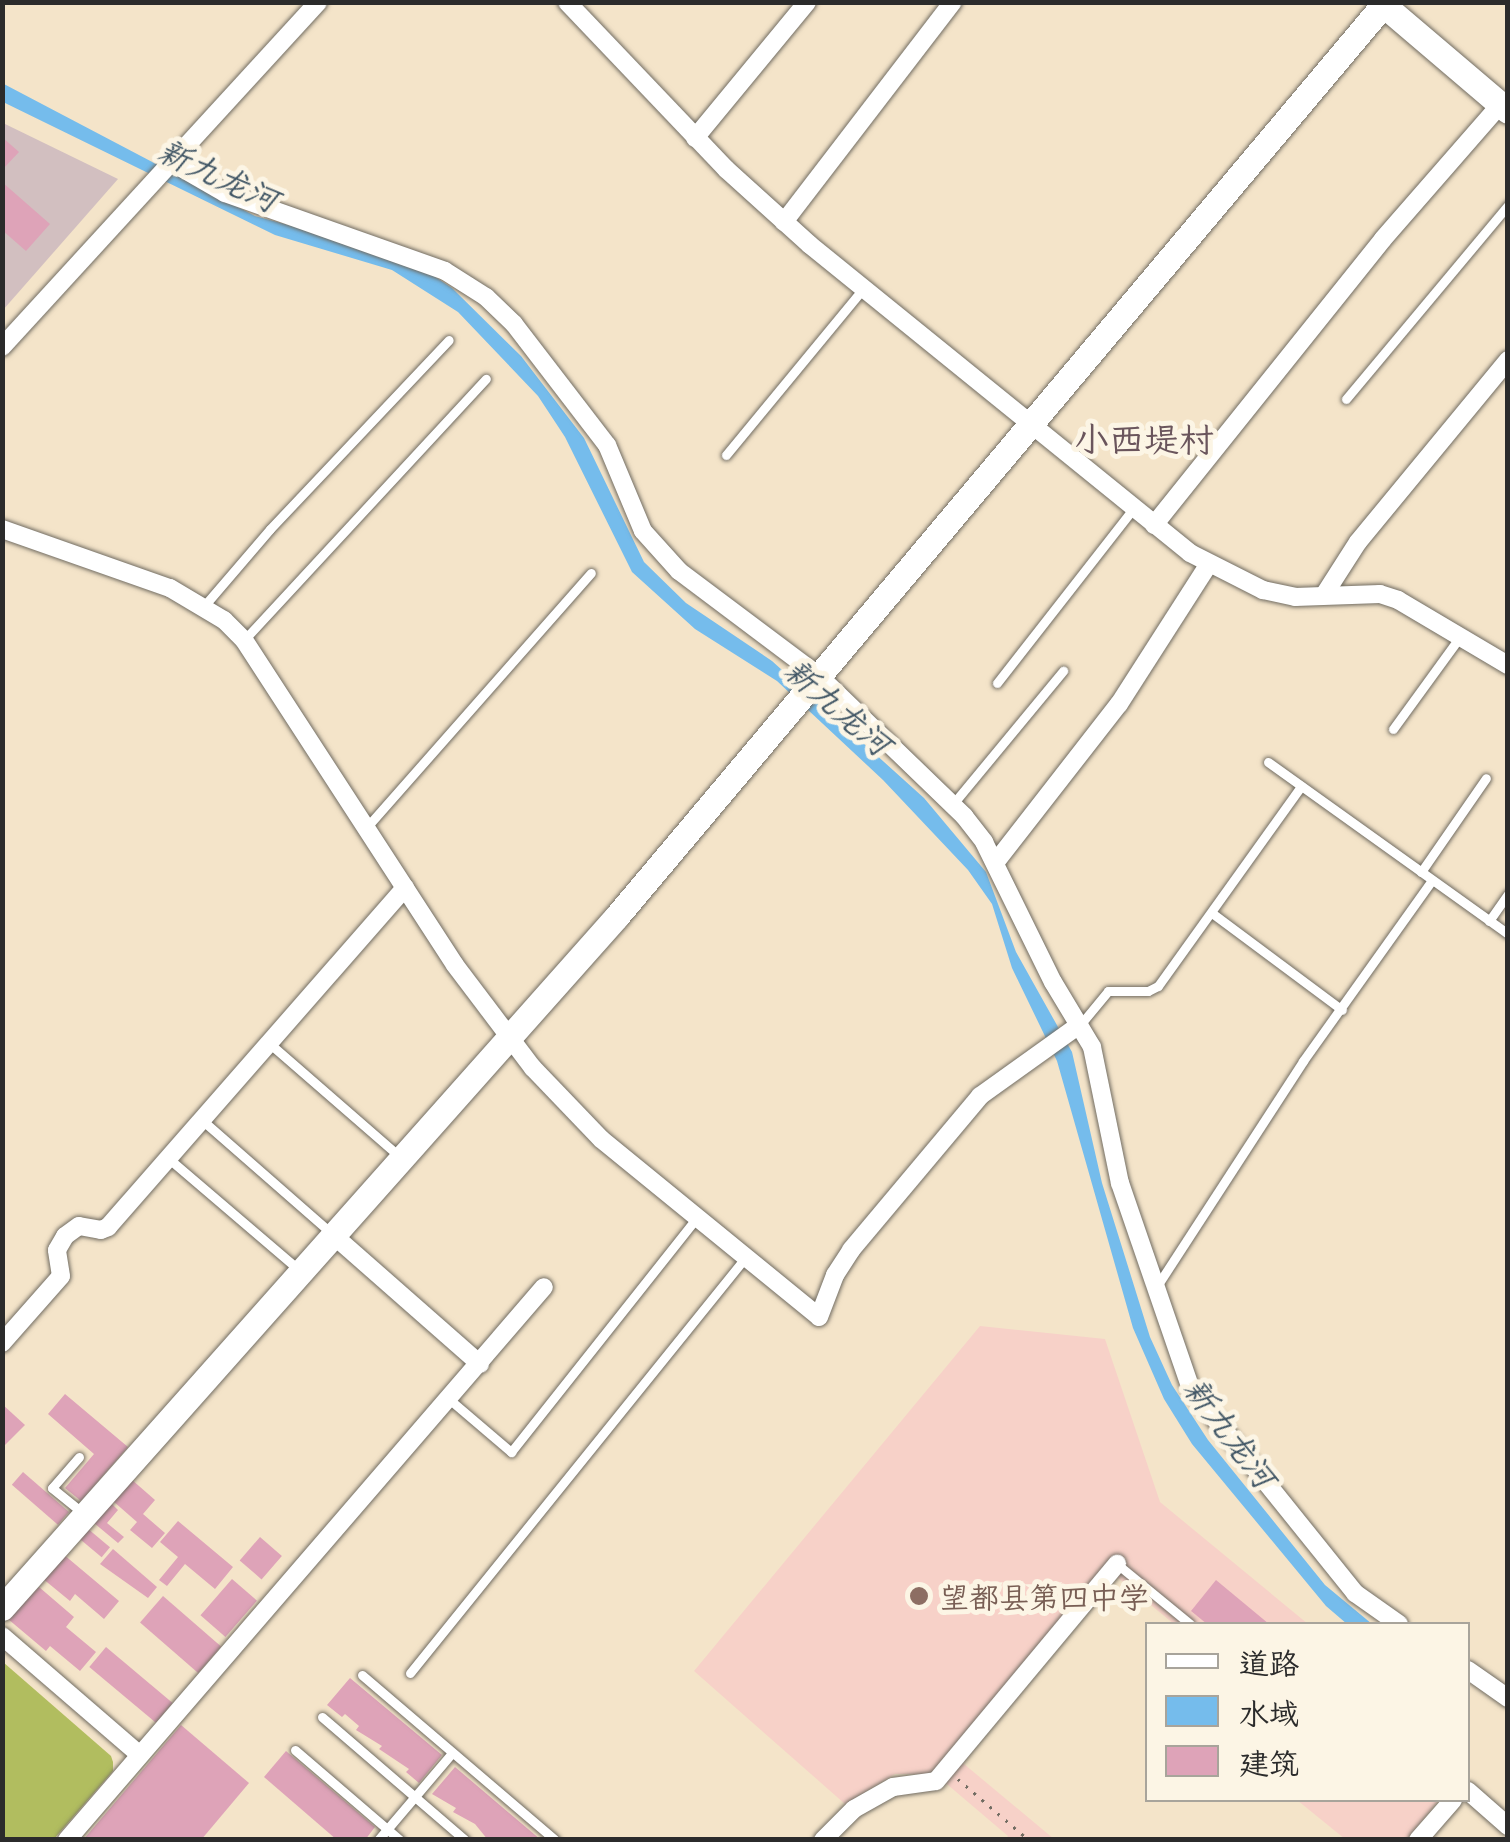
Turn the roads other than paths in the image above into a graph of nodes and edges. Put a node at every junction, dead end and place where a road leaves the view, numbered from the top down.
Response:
1 (318, 2) edge
2 (567, 2) edge
3 (807, 2) edge
4 (952, 2) edge
5 (1382, 4) edge
6 (1504, 108) edge
7 (696, 138) junction
8 (171, 162) junction
9 (1508, 205) edge
10 (784, 222) junction
11 (862, 289) junction
12 (449, 340) dead end
13 (2, 347) edge
14 (1508, 360) edge
15 (486, 379) dead end
16 (1346, 399) dead end
17 (1029, 426) junction
18 (726, 455) dead end
19 (1133, 508) junction
20 (1154, 525) junction
21 (2, 530) edge
22 (1210, 564) junction
23 (590, 573) dead end
24 (1324, 595) junction
25 (204, 606) junction
26 (1461, 636) junction
27 (244, 640) junction
28 (1508, 665) edge
29 (1063, 671) dead end
30 (819, 676) junction
31 (997, 683) dead end
32 (1393, 729) dead end
33 (1268, 762) dead end
34 (1486, 778) dead end
35 (1301, 786) junction
36 (952, 804) junction
37 (366, 828) junction
38 (994, 863) junction
39 (1421, 872) junction
40 (1432, 880) junction
41 (405, 888) junction
42 (1508, 894) edge
43 (1212, 913) junction
44 (1489, 921) junction
45 (1508, 934) edge
46 (1342, 1010) junction
47 (1079, 1026) junction
48 (509, 1036) junction
49 (269, 1043) junction
50 (202, 1120) junction
51 (168, 1158) junction
52 (401, 1158) junction
53 (696, 1219) junction
54 (332, 1234) junction
55 (744, 1258) junction
56 (300, 1271) junction
57 (1156, 1286) junction
58 (544, 1288) dead end
59 (2, 1343) edge
60 (480, 1364) junction
61 (449, 1400) junction
62 (79, 1456) dead end
63 (84, 1515) junction
64 (1117, 1564) joint
65 (2, 1608) edge
66 (1188, 1622) edge
67 (1396, 1622) edge
68 (2, 1636) edge
69 (1470, 1671) edge
70 (410, 1673) dead end
71 (362, 1676) dead end
72 (1508, 1698) edge
73 (322, 1717) dead end
74 (295, 1750) dead end
75 (452, 1753) junction
76 (140, 1754) junction
77 (1470, 1793) edge
78 (415, 1796) junction
79 (1451, 1802) edge
80 (1508, 1826) edge
81 (387, 1829) junction
82 (67, 1840) edge
83 (378, 1840) edge
84 (400, 1840) edge
85 (465, 1840) edge
86 (554, 1840) edge
87 (823, 1840) edge
88 (1418, 1840) edge

1 - 8 street
2 - 7 street
3 - 7 street
4 - 10 street
5 - 6 street
5 - 17 street
6 - 20 street
7 - 10 street
8 - 13 street
8 - 30 street
9 - 16 lane
10 - 11 street
11 - 17 street
11 - 18 lane
12 - 25 lane
14 - 24 street
15 - 27 lane
17 - 19 street
17 - 30 street
19 - 20 street
19 - 31 lane
20 - 22 street
21 - 25 street
22 - 24 street
22 - 38 street
23 - 37 lane
24 - 26 street
25 - 27 street
26 - 28 street
26 - 32 lane
27 - 37 street
29 - 36 lane
30 - 36 street
30 - 48 street
33 - 35 lane
34 - 39 lane
35 - 39 lane
35 - 43 lane
36 - 38 street
37 - 41 street
38 - 47 street
39 - 40 lane
40 - 44 lane
40 - 46 lane
41 - 48 street
41 - 49 street
42 - 44 lane
43 - 46 lane
43 - 47 lane
44 - 45 lane
46 - 57 lane
47 - 55 street
47 - 57 street
48 - 52 street
48 - 53 street
49 - 50 street
49 - 52 lane
50 - 51 street
50 - 54 lane
51 - 56 lane
51 - 59 street
52 - 54 street
53 - 55 street
53 - 61 lane
54 - 56 street
54 - 60 street
55 - 70 lane
56 - 63 street
57 - 67 street
58 - 60 street
60 - 61 street
61 - 76 street
62 - 63 lane
63 - 65 street
64 - 66 lane
64 - 87 street
68 - 76 street
69 - 72 street
71 - 75 lane
73 - 78 lane
74 - 81 lane
75 - 78 lane
75 - 86 lane
76 - 82 street
77 - 80 street
78 - 81 lane
78 - 85 lane
79 - 88 street
81 - 83 lane
81 - 84 lane

